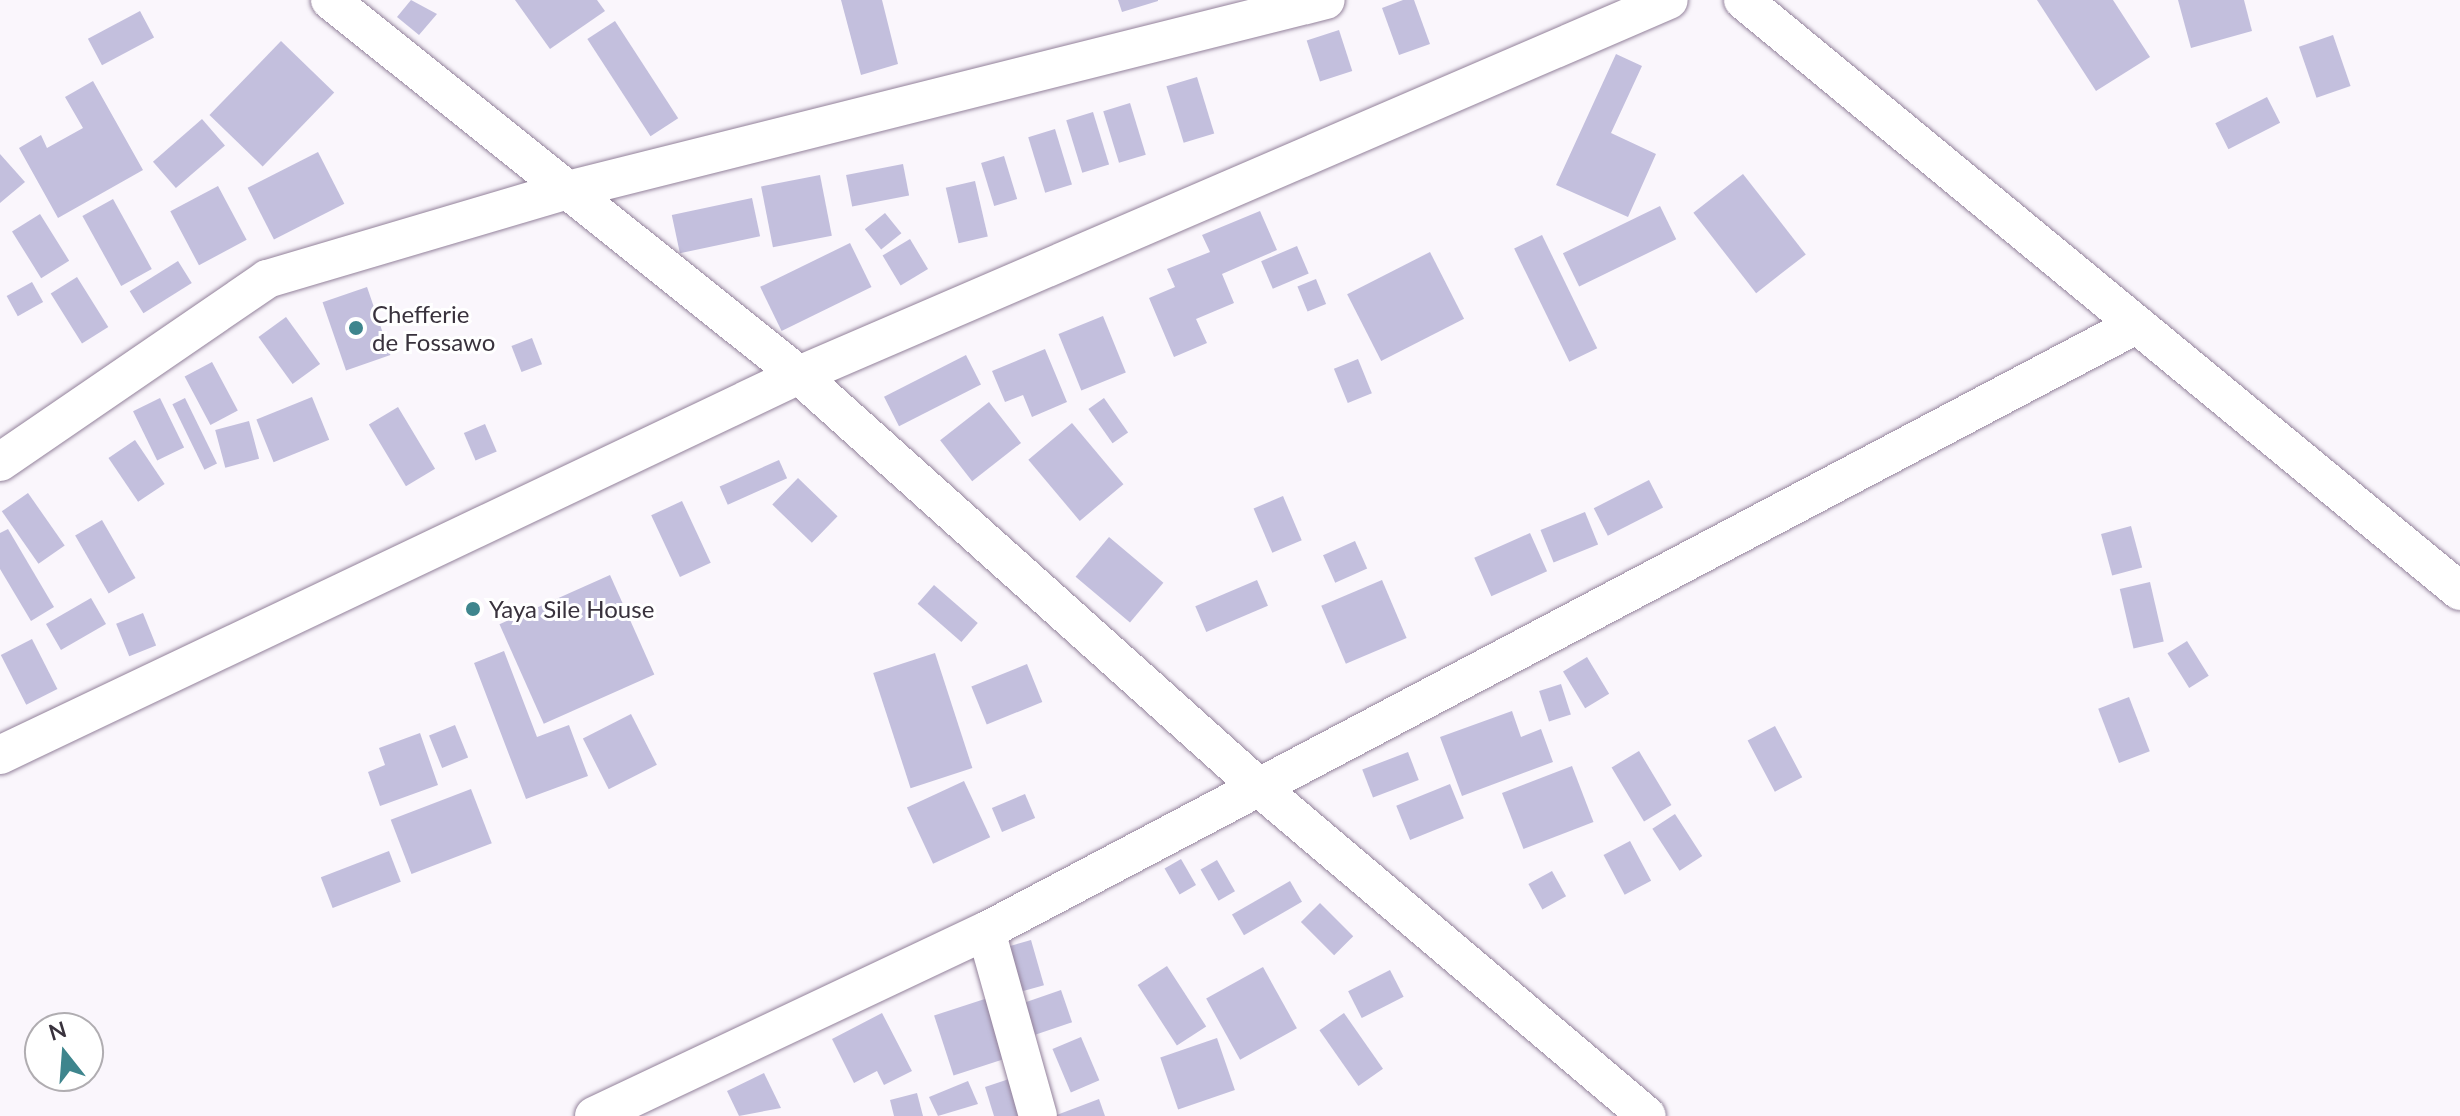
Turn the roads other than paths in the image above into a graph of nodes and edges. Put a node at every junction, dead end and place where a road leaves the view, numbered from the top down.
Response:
1 (330, 0) edge
2 (1326, 0) edge
3 (1669, 0) edge
4 (1743, 0) edge
5 (568, 190) junction
6 (2136, 325) junction
7 (799, 375) junction
8 (0, 462) edge
9 (2460, 591) edge
10 (0, 755) edge
11 (1262, 790) junction
12 (986, 931) junction
13 (594, 1116) edge
14 (1038, 1116) edge
15 (1647, 1116) edge

1 - 5 street
2 - 5 street
3 - 7 street
4 - 6 street
5 - 7 street
5 - 8 street
6 - 9 street
6 - 11 street
7 - 10 street
7 - 11 street
11 - 12 street
11 - 15 street
12 - 13 street
12 - 14 street

